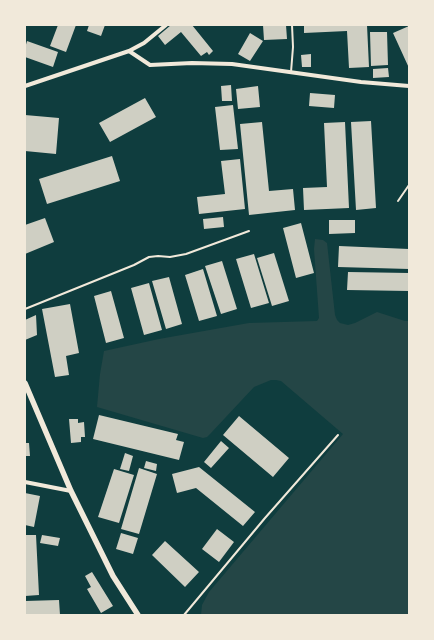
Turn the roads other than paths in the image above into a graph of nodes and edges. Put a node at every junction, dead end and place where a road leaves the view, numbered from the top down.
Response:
1 (166, 25) edge
2 (292, 25) edge
3 (128, 51) junction
4 (291, 73) junction
5 (25, 86) edge
6 (409, 86) edge
7 (409, 185) edge
8 (398, 201) dead end
9 (249, 232) dead end
10 (25, 309) edge
11 (25, 383) edge
12 (338, 435) dead end
13 (25, 482) edge
14 (71, 491) junction
15 (138, 615) edge
16 (184, 615) edge

1 - 3 street
2 - 4 lane
3 - 4 street
3 - 5 street
4 - 6 street
7 - 8 lane
9 - 10 lane
11 - 14 street
12 - 16 lane
13 - 14 street
14 - 15 street

